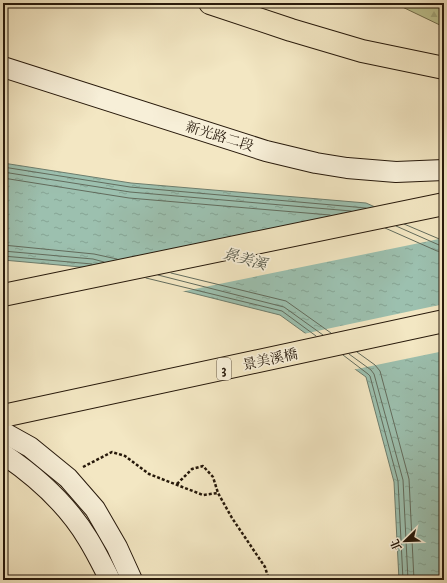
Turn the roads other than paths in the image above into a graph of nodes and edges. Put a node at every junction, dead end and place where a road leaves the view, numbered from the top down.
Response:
1 (210, 3) edge
2 (3, 67) edge
3 (438, 67) edge
4 (444, 170) edge
5 (444, 204) edge
6 (3, 295) edge
7 (444, 321) edge
8 (3, 416) edge
9 (3, 432) edge
10 (3, 454) edge
11 (110, 580) edge
12 (132, 580) edge

1 - 3 highway
2 - 4 street, 新光路二段
5 - 6 highway
7 - 8 highway, 景美溪橋 / 3
9 - 12 street
10 - 11 street

